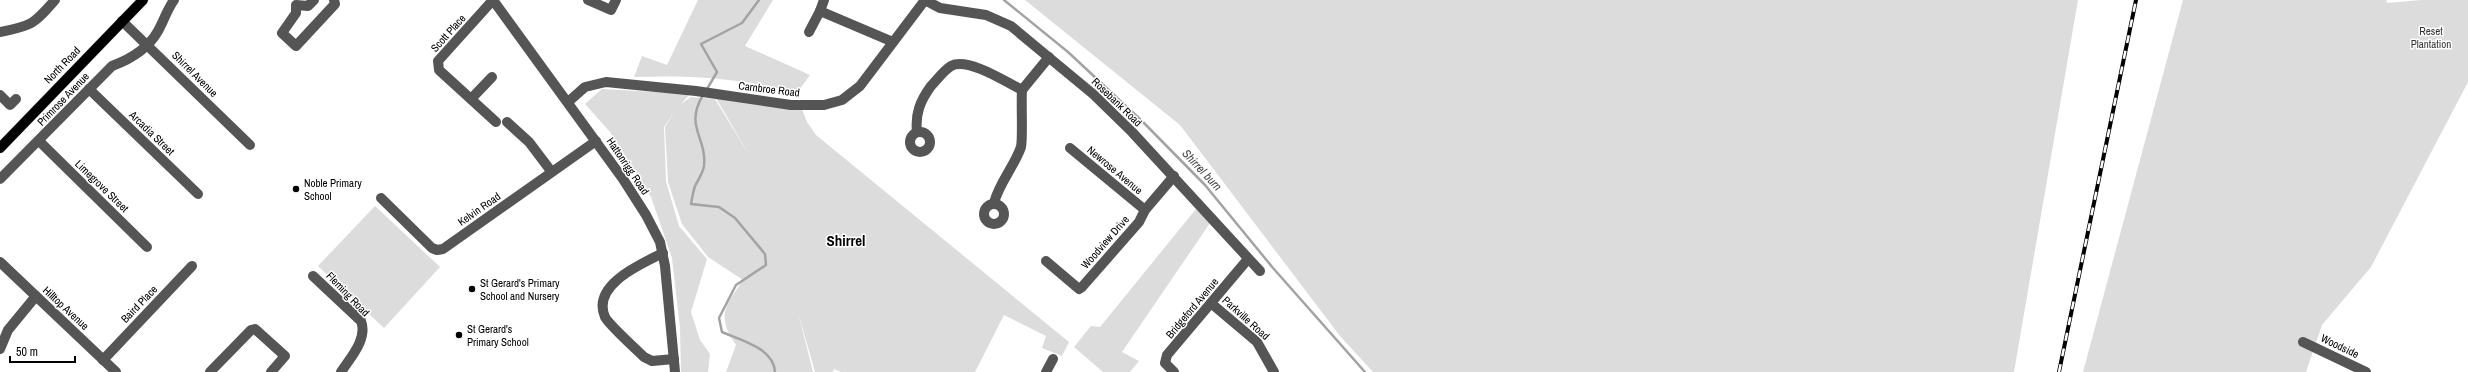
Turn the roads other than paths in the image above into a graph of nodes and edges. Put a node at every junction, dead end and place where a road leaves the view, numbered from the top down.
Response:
1 (55, 0) edge
2 (143, 0) edge
3 (174, 0) edge
4 (314, 0) edge
5 (334, 0) edge
6 (493, 0) edge
7 (588, 0) edge
8 (616, 0) edge
9 (824, 0) edge
10 (925, 0) edge
11 (293, 2) edge
12 (820, 11) junction
13 (122, 21) junction
14 (0, 25) edge
15 (0, 32) edge
16 (809, 32) dead end
17 (893, 42) junction
18 (147, 44) junction
19 (1049, 57) junction
20 (492, 77) dead end
21 (89, 89) junction
22 (1022, 90) junction
23 (0, 95) edge
24 (16, 100) dead end
25 (471, 100) junction
26 (568, 102) junction
27 (496, 122) dead end
28 (507, 122) dead end
29 (918, 132) dead end
30 (39, 141) junction
31 (596, 141) junction
32 (250, 145) dead end
33 (0, 148) edge
34 (1070, 148) dead end
35 (551, 171) junction
36 (1174, 176) junction
37 (0, 179) edge
38 (198, 194) dead end
39 (381, 198) dead end
40 (994, 203) dead end
41 (1145, 210) junction
42 (148, 247) dead end
43 (663, 253) junction
44 (1248, 259) junction
45 (1046, 261) dead end
46 (0, 262) edge
47 (192, 266) dead end
48 (1260, 271) dead end
49 (313, 276) dead end
50 (36, 296) junction
51 (1212, 304) junction
52 (2303, 342) dead end
53 (0, 349) edge
54 (674, 359) junction
55 (1053, 359) dead end
56 (103, 360) junction
57 (116, 372) edge
58 (210, 372) edge
59 (271, 372) edge
60 (341, 372) edge
61 (675, 372) edge
62 (1046, 372) edge
63 (1174, 372) edge
64 (1274, 372) edge
65 (2366, 372) edge

1 - 15 street
2 - 13 main road, North Road
3 - 18 street, Primrose Avenue
4 - 11 street
5 - 11 street
6 - 25 street, Scott Place
6 - 26 street, Hattonrigg Road
7 - 8 street
9 - 12 street
10 - 17 street, Carnbroe Road
10 - 19 street, Rosebank Road
12 - 16 street
12 - 17 street
13 - 18 street, Shirrel Avenue
13 - 33 main road, North Road
14 - 15 street
17 - 26 street, Carnbroe Road
18 - 21 street, Primrose Avenue
18 - 32 street, Shirrel Avenue
19 - 22 street
19 - 36 street, Rosebank Road
20 - 25 street
21 - 30 street, Primrose Avenue
21 - 38 street, Arcadia Street
22 - 29 street
22 - 40 street
23 - 24 street
25 - 27 street, Scott Place
26 - 31 street, Hattonrigg Road
28 - 35 street
30 - 37 street, Primrose Avenue
30 - 42 street, Limegrove Street
31 - 35 street, Kelvin Road
31 - 43 street, Hattonrigg Road
34 - 41 street, Newrose Avenue
35 - 39 street, Kelvin Road
36 - 41 street, Woodview Drive
36 - 44 street, Rosebank Road
41 - 45 street, Woodview Drive
43 - 54 street, Hattonrigg Road
43 - 54 street
44 - 48 street, Rosebank Road
44 - 51 street, Bridgeford Avenue
46 - 50 street, Hilltop Avenue
47 - 56 street, Baird Place
49 - 60 street, Fleming Road
50 - 53 street
50 - 56 street, Hilltop Avenue
51 - 63 street, Bridgeford Avenue
51 - 64 street, Parkville Road
52 - 65 street, Woodside
54 - 61 street, Hattonrigg Road
55 - 62 street
56 - 57 street, Hilltop Avenue
58 - 59 street

